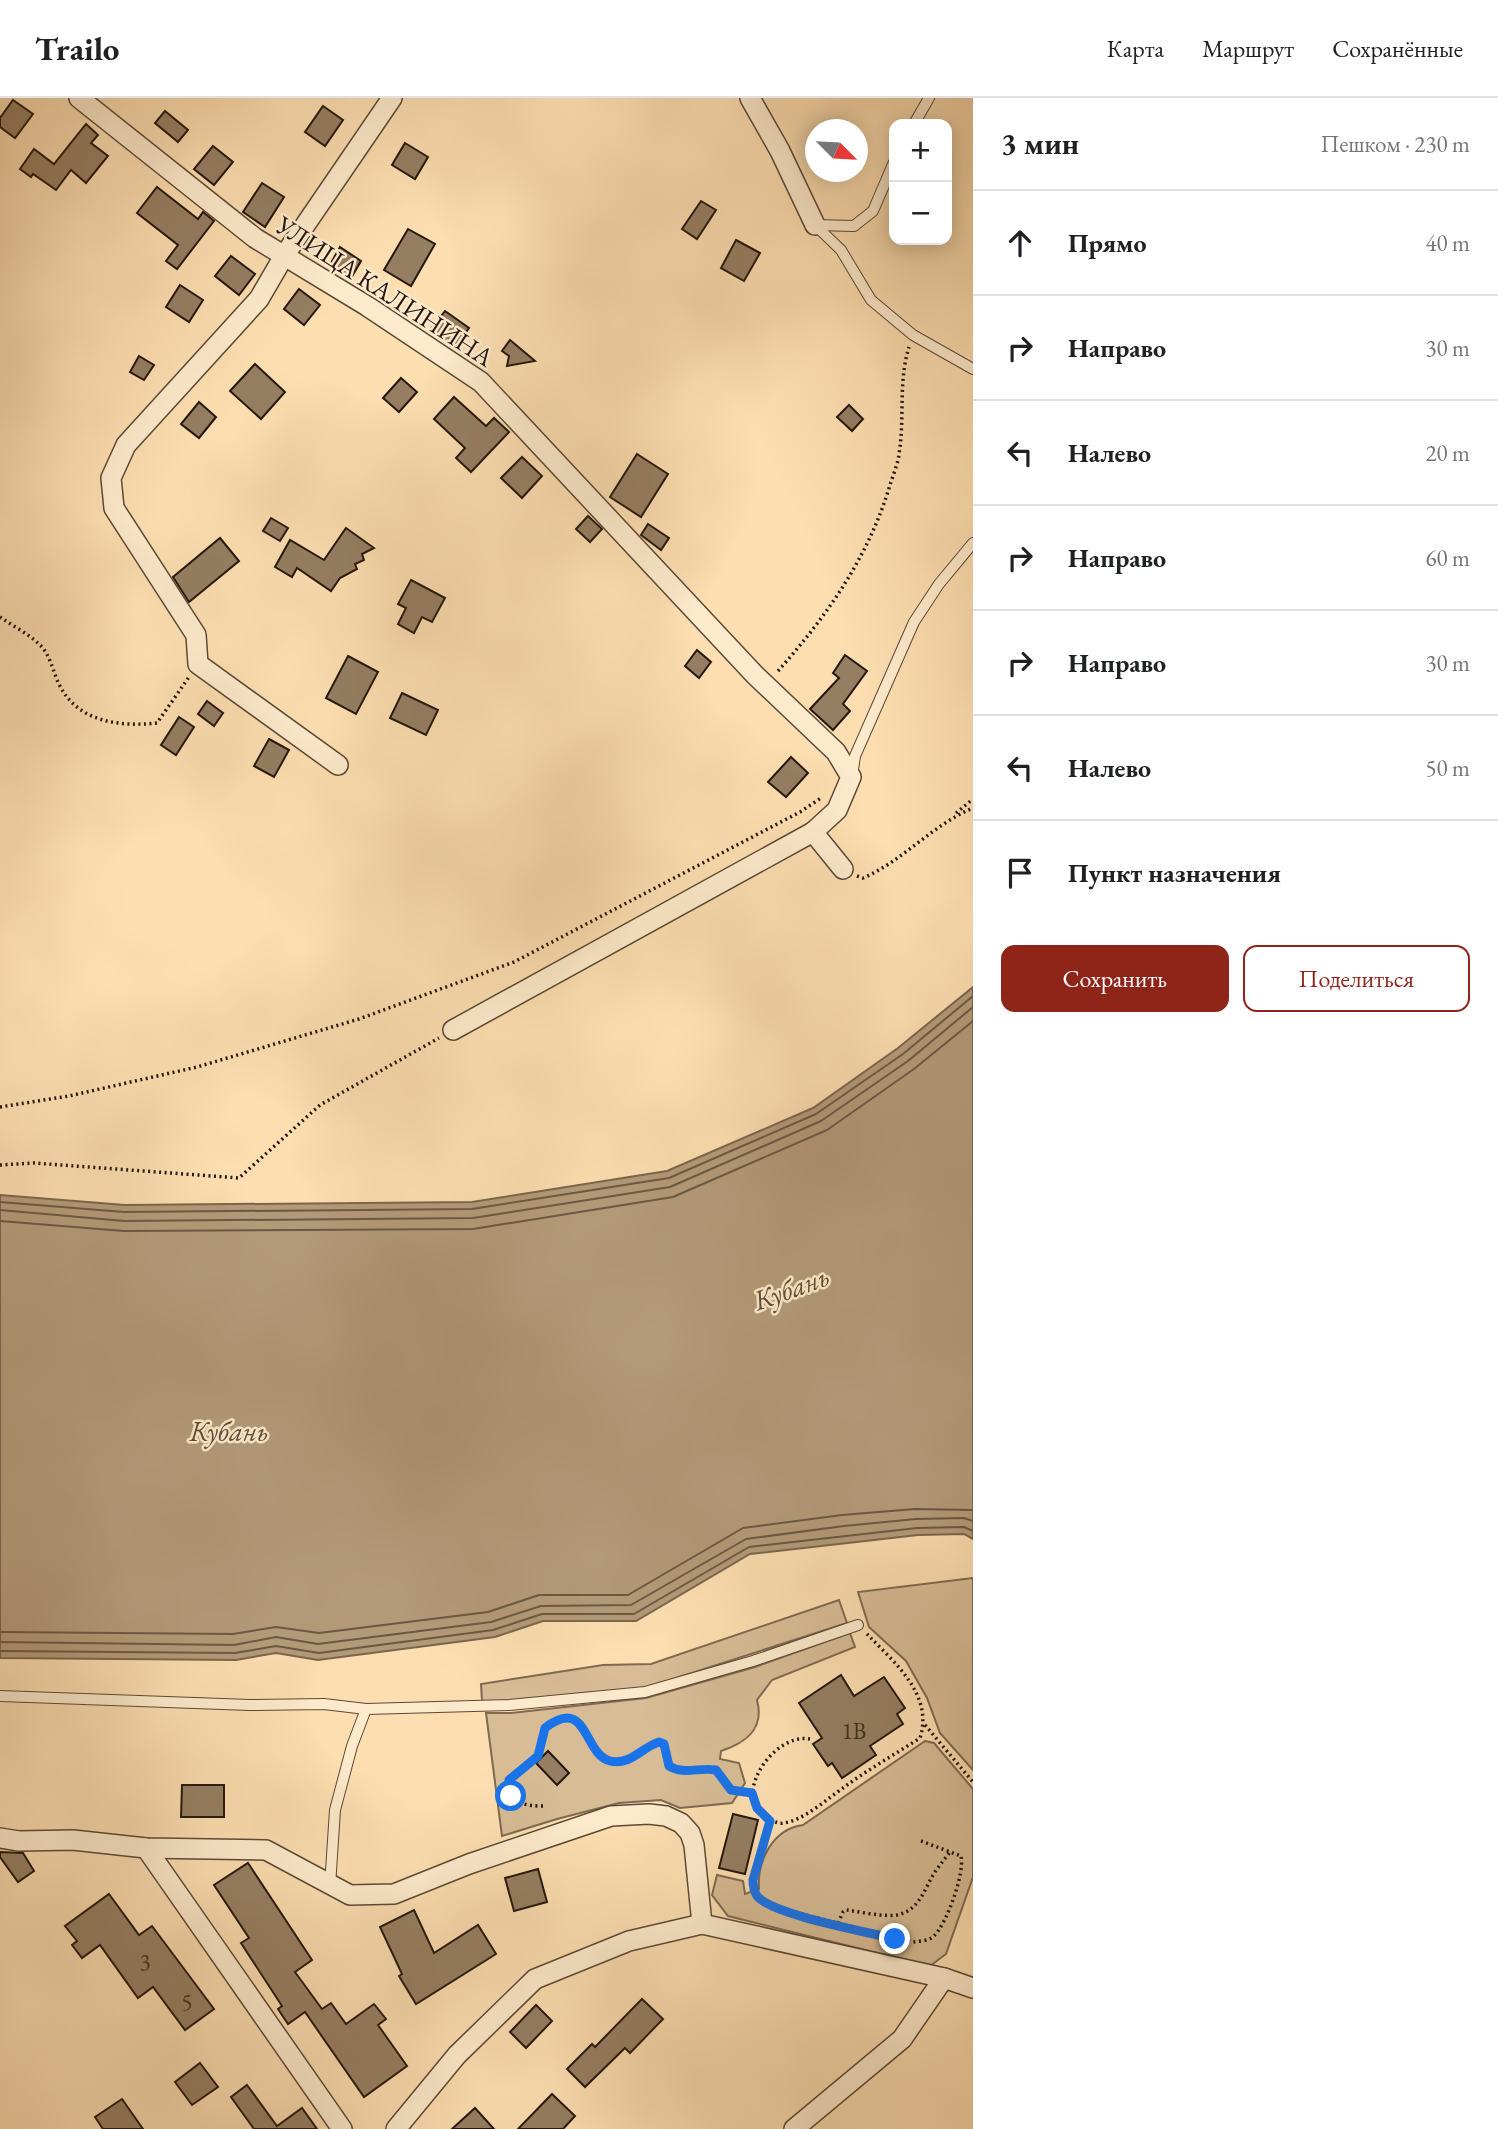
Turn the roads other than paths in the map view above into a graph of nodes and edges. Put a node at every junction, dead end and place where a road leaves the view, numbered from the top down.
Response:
1 (79, 98) edge
2 (392, 98) edge
3 (750, 98) edge
4 (929, 98) edge
5 (917, 119) edge
6 (889, 174) edge
7 (816, 225) junction
8 (284, 256) junction
9 (973, 369) edge
10 (973, 542) edge
11 (338, 765) dead end
12 (851, 777) junction
13 (813, 832) junction
14 (843, 869) road end
15 (453, 1030) road end
16 (858, 1625) road end
17 (0, 1696) edge
18 (366, 1709) junction
19 (0, 1838) edge
20 (146, 1848) junction
21 (330, 1886) junction
22 (702, 1924) junction
23 (944, 1978) junction
24 (973, 1988) edge
25 (342, 2129) edge
26 (396, 2129) edge
27 (794, 2129) edge

1 - 8 street, УЛИЦА КАЛИНИНА
2 - 8 street
3 - 7 street
4 - 5 lane
6 - 7 lane
7 - 9 lane
8 - 11 street
8 - 12 street, УЛИЦА КАЛИНИНА
10 - 12 lane
12 - 13 street
13 - 14 street
13 - 15 street
16 - 18 lane
17 - 18 lane
18 - 21 lane
19 - 20 street
20 - 21 street
20 - 25 street
21 - 22 street
22 - 23 street
22 - 26 street
23 - 24 street
23 - 27 street

